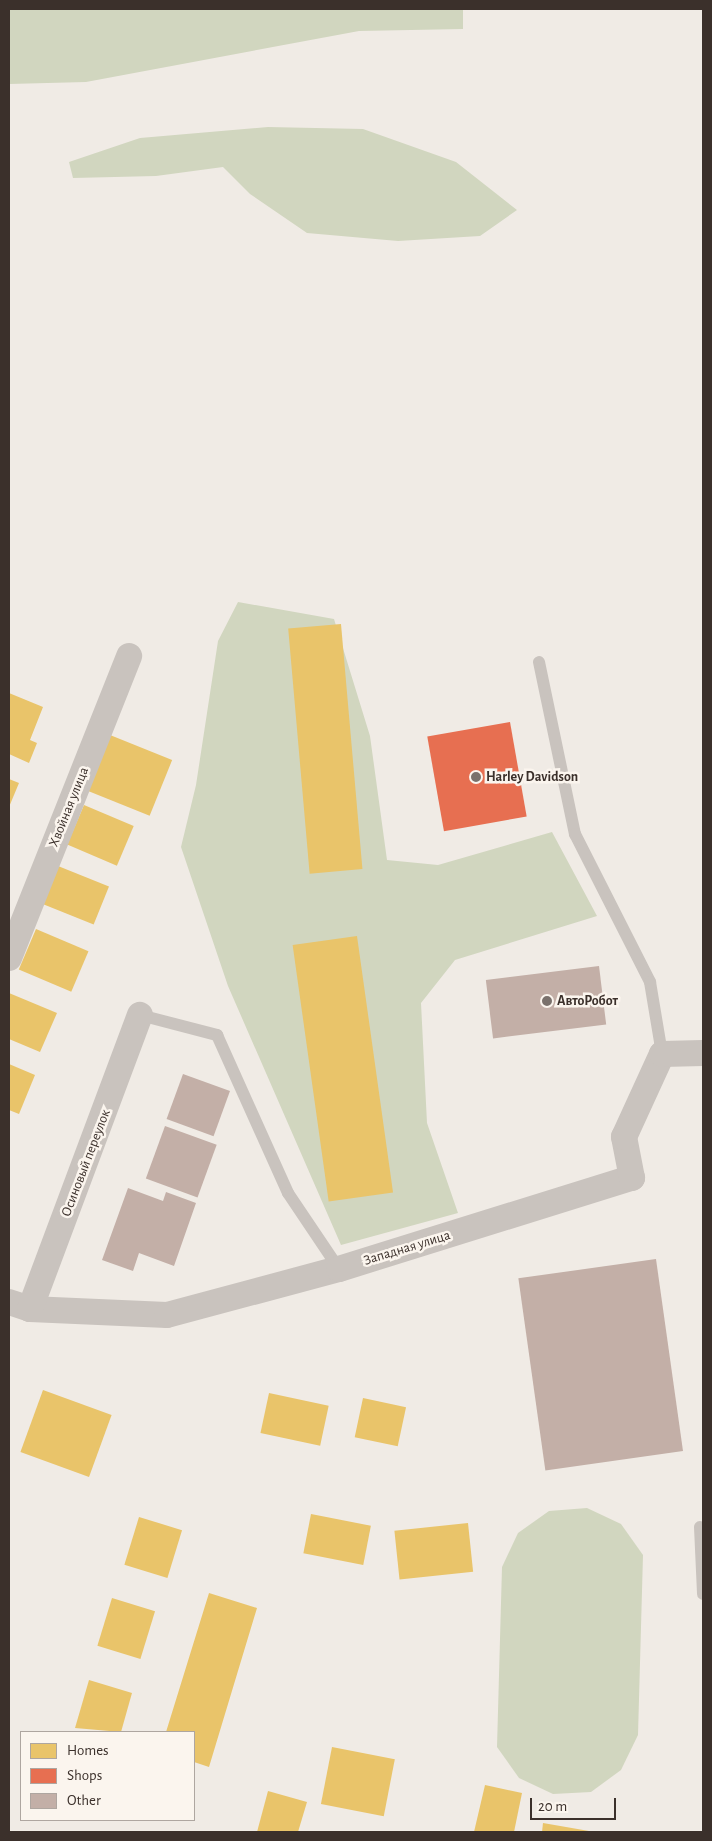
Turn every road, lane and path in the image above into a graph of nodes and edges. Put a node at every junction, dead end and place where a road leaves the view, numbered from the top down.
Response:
1 (129, 656) dead end
2 (539, 662) dead end
3 (9, 958) edge
4 (140, 1015) joint
5 (703, 1053) edge
6 (662, 1054) junction
7 (339, 1269) junction
8 (19, 1306) edge
9 (700, 1527) dead end
10 (703, 1594) edge

1 - 3 street, Хвойная улица
2 - 6 lane
4 - 7 lane
4 - 8 street, Осиновый переулок
5 - 6 street
6 - 7 street, Западная улица
7 - 8 street, Западная улица
9 - 10 lane

